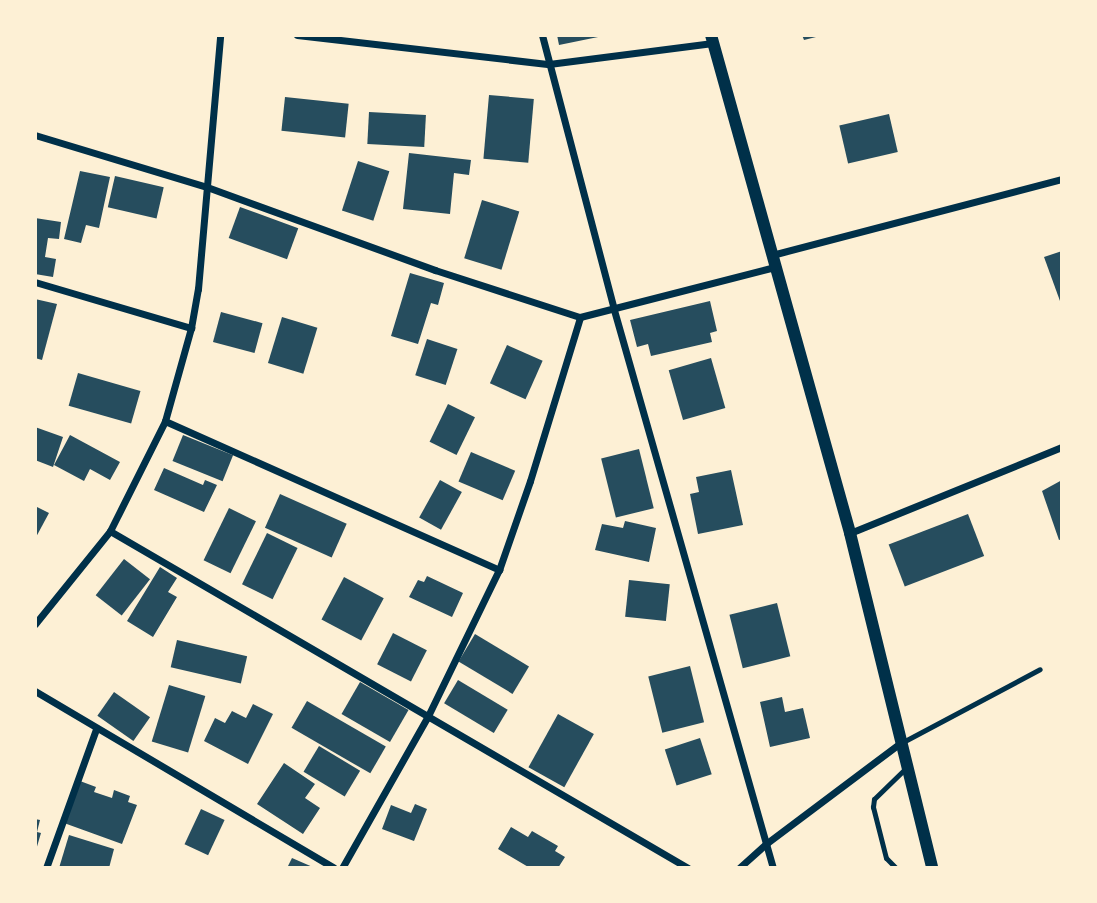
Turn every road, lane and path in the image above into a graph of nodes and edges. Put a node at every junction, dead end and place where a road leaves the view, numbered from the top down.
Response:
1 (210, 35) edge
2 (297, 35) edge
3 (542, 35) edge
4 (220, 36) edge
5 (712, 39) edge
6 (549, 64) junction
7 (35, 135) edge
8 (1062, 179) edge
9 (207, 187) junction
10 (774, 261) junction
11 (35, 282) edge
12 (614, 310) junction
13 (580, 317) junction
14 (191, 328) junction
15 (165, 421) junction
16 (1062, 447) edge
17 (110, 531) junction
18 (850, 533) junction
19 (499, 570) junction
20 (35, 624) edge
21 (1040, 669) dead end
22 (35, 691) edge
23 (427, 718) junction
24 (96, 729) junction
25 (899, 744) junction
26 (905, 769) junction
27 (767, 843) junction
28 (46, 868) edge
29 (334, 868) edge
30 (342, 868) edge
31 (688, 868) edge
32 (739, 868) edge
33 (773, 868) edge
34 (897, 868) edge
35 (932, 868) edge

1 - 4 street
2 - 6 street
3 - 6 street
4 - 9 street
5 - 6 street
5 - 10 street
6 - 12 street
7 - 9 street
8 - 10 street
9 - 13 street
9 - 14 street
10 - 12 street
10 - 18 street
11 - 14 street
12 - 13 street
12 - 27 street
13 - 19 street
14 - 15 street
15 - 17 street
15 - 19 street
16 - 18 street
17 - 20 street
17 - 23 street
18 - 25 street
19 - 23 street
21 - 25 lane
22 - 24 street
23 - 30 street
23 - 31 street
24 - 28 street
24 - 29 street
25 - 26 street
25 - 27 street
26 - 34 lane
26 - 35 street
27 - 32 street
27 - 33 street

